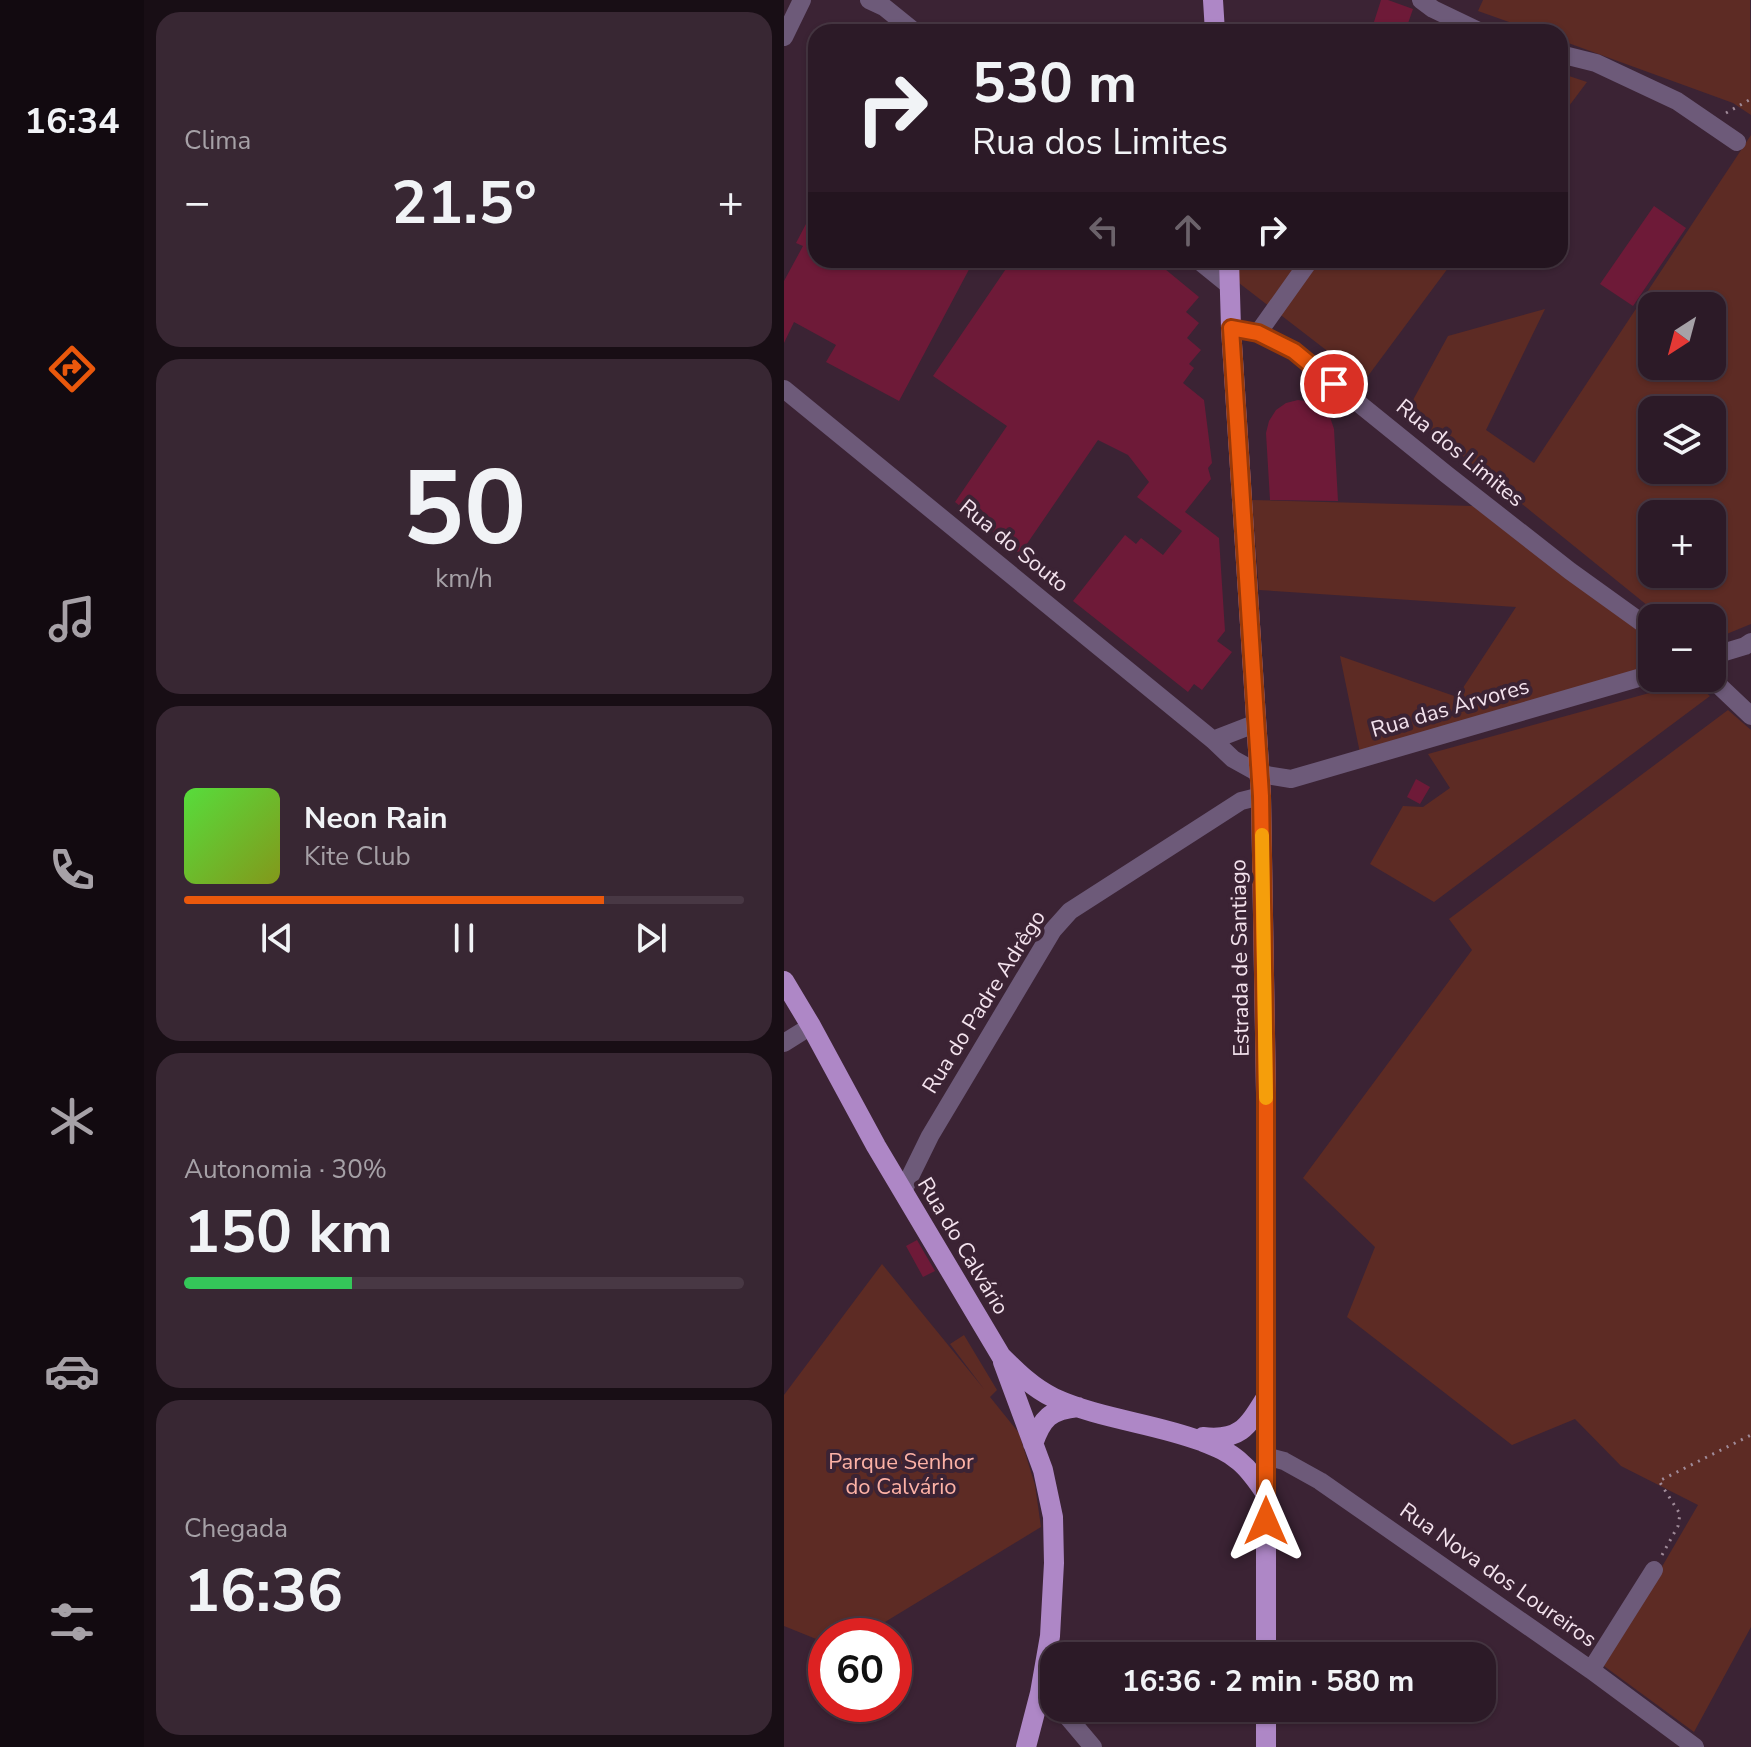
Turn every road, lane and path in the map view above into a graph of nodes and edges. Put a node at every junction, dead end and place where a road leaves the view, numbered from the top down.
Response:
1 (802, 0) edge
2 (869, 0) edge
3 (1213, 0) edge
4 (1421, 0) edge
5 (905, 24) edge
6 (1214, 24) edge
7 (1464, 24) edge
8 (784, 37) edge
9 (1568, 56) edge
10 (1751, 99) edge
11 (1709, 123) junction
12 (1737, 142) dead end
13 (1208, 268) edge
14 (1229, 268) edge
15 (1304, 268) edge
16 (1230, 286) junction
17 (1231, 328) junction
18 (1258, 333) junction
19 (784, 389) edge
20 (1638, 620) edge
21 (1751, 642) edge
22 (1726, 652) edge
23 (1638, 678) edge
24 (1726, 692) edge
25 (1751, 716) edge
26 (1257, 723) junction
27 (1213, 740) junction
28 (1260, 774) junction
29 (1261, 796) junction
30 (784, 981) edge
31 (811, 1026) junction
32 (784, 1043) edge
33 (903, 1191) junction
34 (1001, 1356) junction
35 (1265, 1399) junction
36 (1078, 1407) junction
37 (1751, 1435) edge
38 (1229, 1442) junction
39 (1033, 1444) junction
40 (1265, 1456) junction
41 (1266, 1494) junction
42 (1654, 1570) joint
43 (1050, 1642) edge
44 (1266, 1642) edge
45 (1591, 1670) junction
46 (1040, 1714) edge
47 (1072, 1722) edge
48 (1266, 1722) edge
49 (1026, 1747) edge
50 (1093, 1747) edge
51 (1266, 1747) edge
52 (1695, 1747) edge

1 - 8 street
2 - 5 street
3 - 6 main road
4 - 7 street
9 - 11 street
10 - 11 path
11 - 12 street
13 - 16 street
14 - 16 main road, Estrada de Santiago
15 - 18 street
16 - 17 main road, Estrada de Santiago
17 - 18 street, Rua dos Limites
17 - 26 main road, Estrada de Santiago
18 - 20 street, Rua dos Limites
19 - 27 street, Rua do Souto
21 - 22 street
23 - 28 street, Rua das Árvores
24 - 25 street
26 - 27 street
26 - 28 main road, Estrada de Santiago
27 - 28 street, Rua do Souto
28 - 29 main road, Estrada de Santiago
29 - 33 street, Rua do Padre Adrêgo
29 - 35 main road, Estrada de Santiago
30 - 31 main road, Rua do Calvário
31 - 32 street
31 - 33 main road, Rua do Calvário
33 - 34 main road, Rua do Calvário
34 - 36 main road, Rua do Calvário
34 - 39 main road
35 - 38 main road
35 - 40 main road, Estrada de Santiago
36 - 38 main road, Rua do Calvário
36 - 39 main road
37 - 42 path
38 - 40 main road
38 - 41 main road
39 - 43 main road
40 - 41 main road, Estrada de Santiago
40 - 45 street, Rua Nova dos Loureiros
41 - 44 main road, Estrada de Santiago
42 - 45 street
45 - 52 street, Rua Nova dos Loureiros
46 - 49 main road
47 - 50 street
48 - 51 main road

